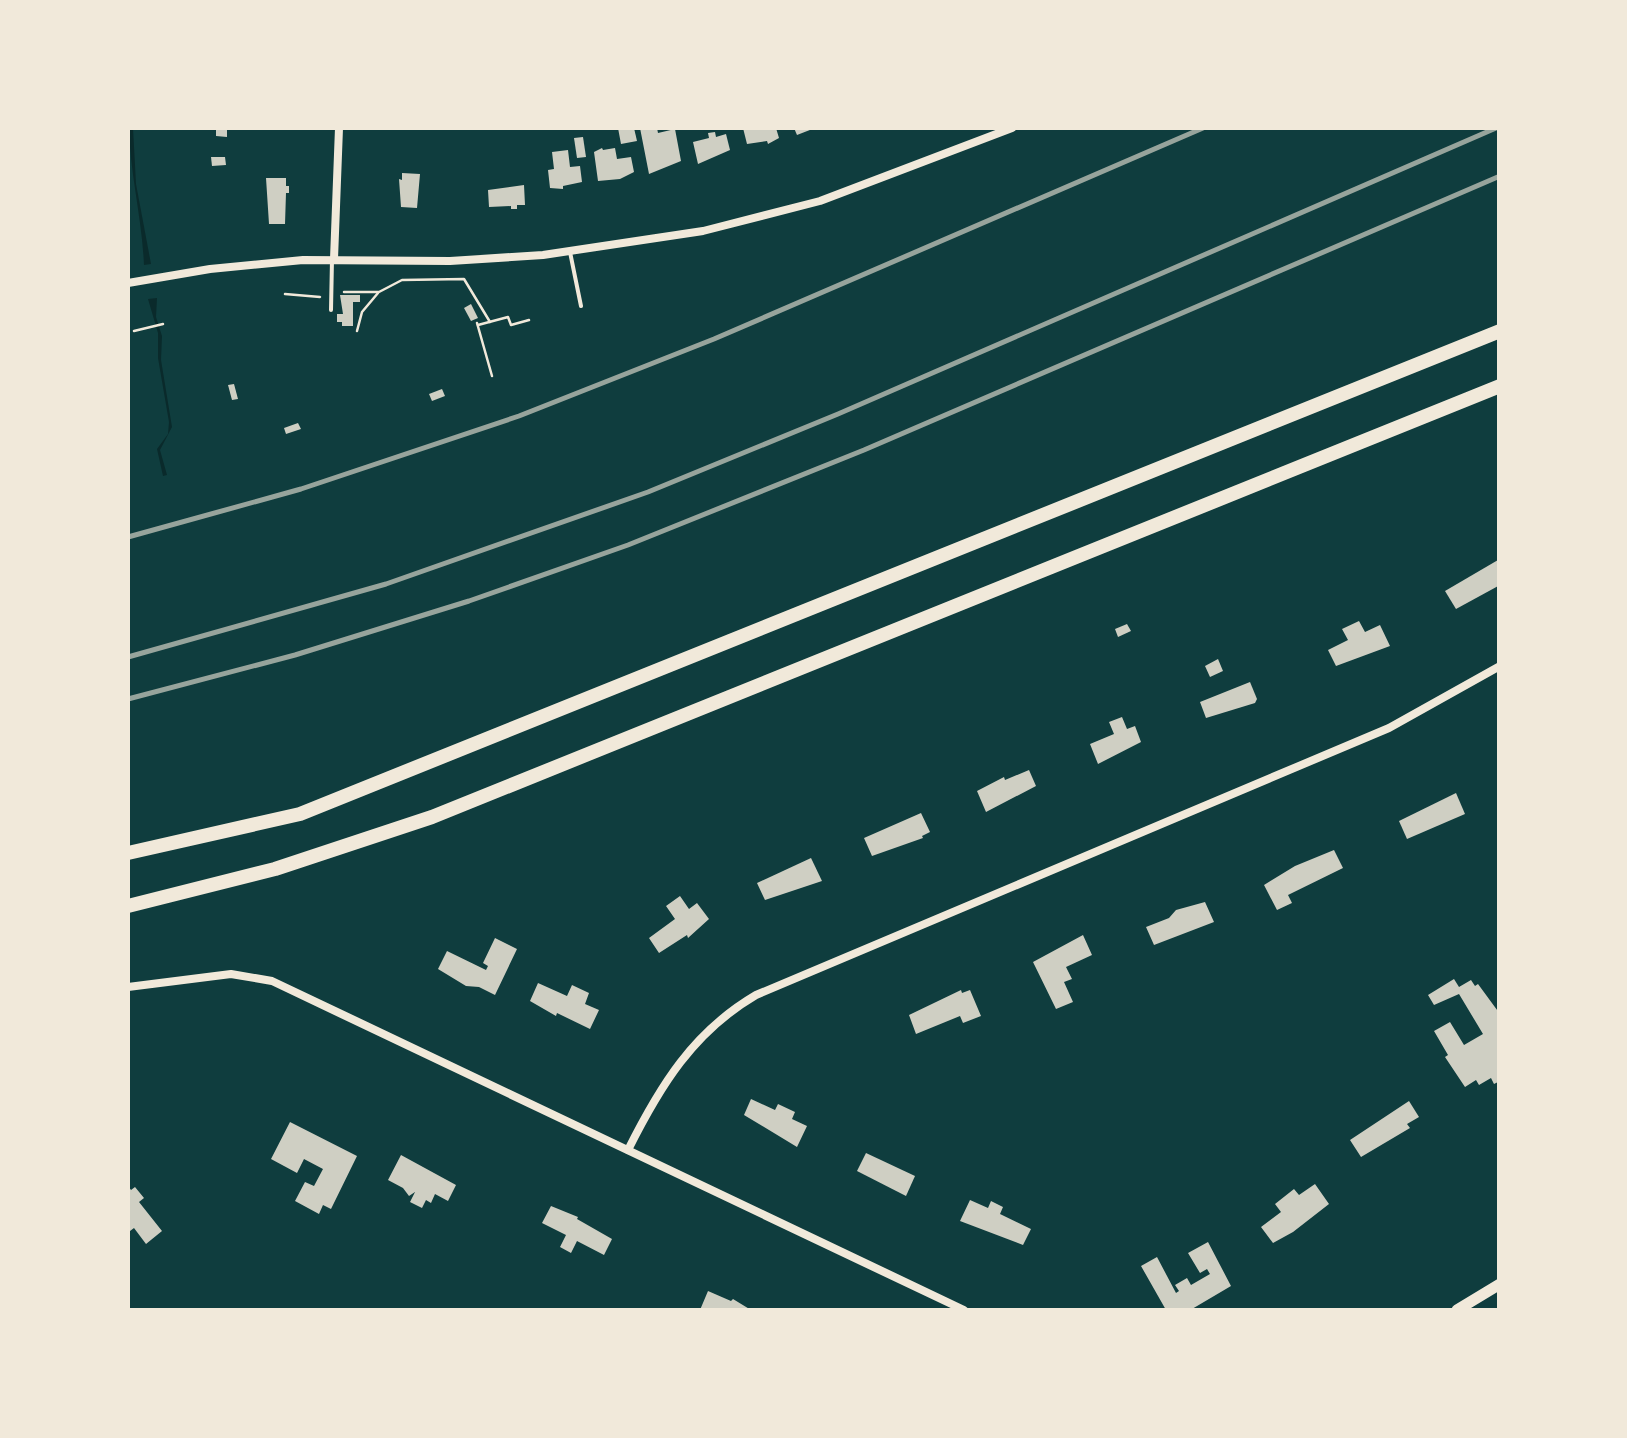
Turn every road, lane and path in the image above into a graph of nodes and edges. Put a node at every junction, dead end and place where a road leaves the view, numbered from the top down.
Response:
1 (339, 128) edge
2 (1012, 128) edge
3 (570, 252) junction
4 (333, 259) junction
5 (128, 283) edge
6 (379, 292) junction
7 (285, 294) dead end
8 (331, 296) junction
9 (580, 306) dead end
10 (331, 310) dead end
11 (530, 320) dead end
12 (490, 322) junction
13 (163, 324) dead end
14 (134, 330) dead end
15 (357, 330) dead end
16 (1500, 331) edge
17 (492, 376) dead end
18 (1500, 386) edge
19 (1500, 666) edge
20 (128, 854) edge
21 (128, 906) edge
22 (128, 987) edge
23 (628, 1150) junction
24 (1500, 1284) edge
25 (964, 1310) edge
26 (1457, 1310) edge

1 - 4 street
2 - 3 street
3 - 4 street
3 - 9 lane
4 - 5 street
4 - 8 lane
6 - 8 path
6 - 12 path
6 - 15 path
7 - 8 path
8 - 10 lane
11 - 12 path
12 - 17 path
13 - 14 path
16 - 20 highway
18 - 21 highway
19 - 23 street
22 - 23 street
23 - 25 street
24 - 26 main road

